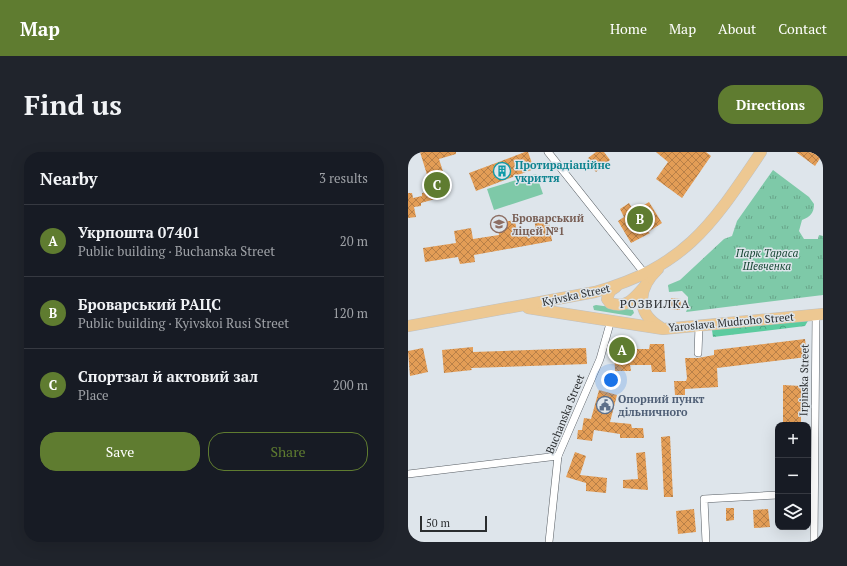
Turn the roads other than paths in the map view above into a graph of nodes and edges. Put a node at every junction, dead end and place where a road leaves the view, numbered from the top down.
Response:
1 (548, 152) edge
2 (761, 152) edge
3 (661, 266) junction
4 (645, 274) junction
5 (620, 285) junction
6 (646, 286) junction
7 (520, 306) junction
8 (820, 314) edge
9 (611, 320) junction
10 (408, 326) edge
11 (699, 326) junction
12 (663, 329) junction
13 (698, 353) dead end
14 (558, 456) junction
15 (408, 474) edge
16 (811, 493) edge
17 (775, 494) edge
18 (549, 542) edge
19 (706, 542) edge
20 (814, 542) edge

1 - 4 street
2 - 3 main road, Kyivska Street
3 - 4 main road, Kyivska Street
3 - 6 main road
4 - 5 main road, Kyivska Street
5 - 6 main road
5 - 7 main road, Kyivska Street
6 - 12 main road
7 - 9 main road, Yaroslava Mudroho Street
7 - 10 main road, Kyivska Street
8 - 11 main road, Yaroslava Mudroho Street
8 - 16 street, Irpinska Street
9 - 12 main road, Yaroslava Mudroho Street
9 - 14 street, Buchanska Street
11 - 12 main road, Yaroslava Mudroho Street
11 - 13 street
14 - 15 street
14 - 18 street, Buchanska Street
16 - 20 street, Irpinska Street
17 - 19 street

